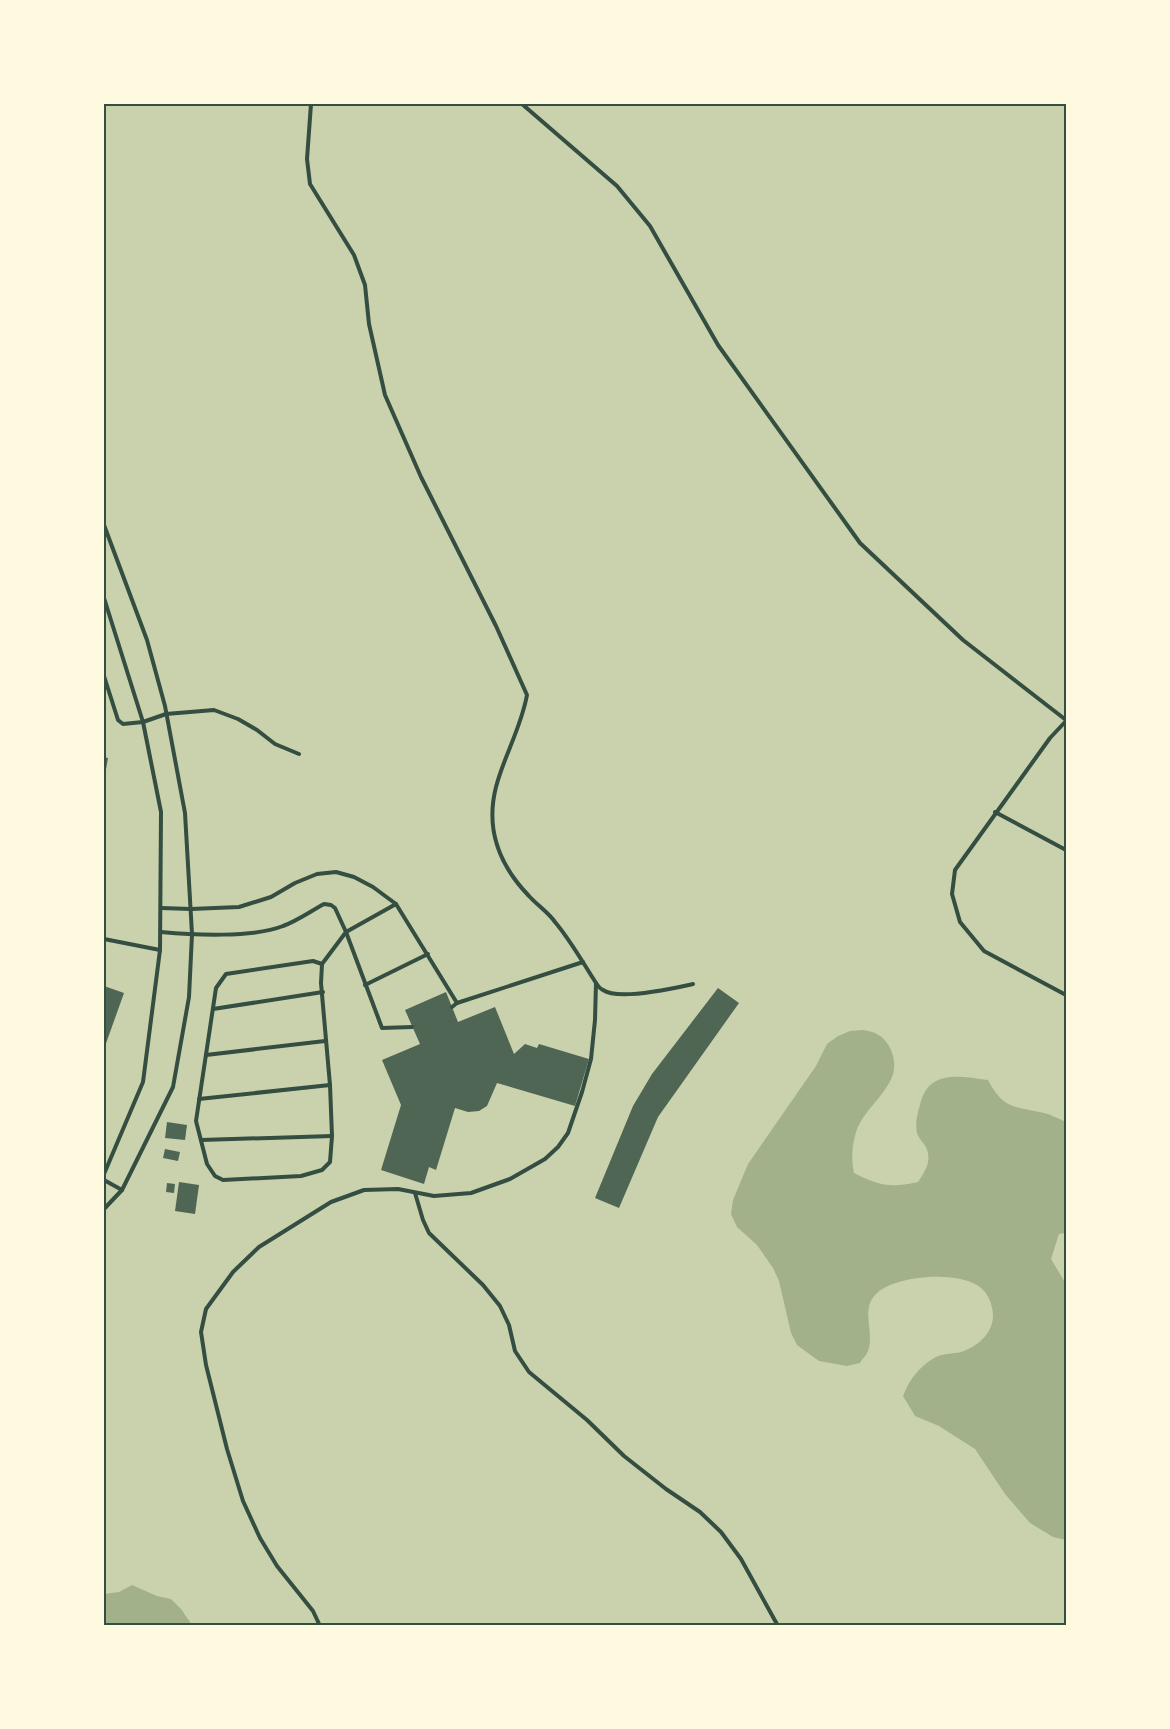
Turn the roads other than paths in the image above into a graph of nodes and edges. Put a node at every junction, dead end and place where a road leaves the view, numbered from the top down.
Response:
1 (311, 104) edge
2 (522, 104) edge
3 (104, 525) edge
4 (104, 598) edge
5 (104, 676) edge
6 (166, 714) junction
7 (1066, 721) edge
8 (143, 722) junction
9 (299, 754) dead end
10 (995, 812) junction
11 (1066, 850) edge
12 (396, 904) junction
13 (161, 908) junction
14 (191, 909) junction
15 (161, 932) junction
16 (346, 932) junction
17 (192, 934) junction
18 (104, 939) edge
19 (160, 950) junction
20 (428, 954) junction
21 (583, 962) junction
22 (322, 964) junction
23 (596, 983) junction
24 (693, 984) dead end
25 (366, 985) junction
26 (323, 992) junction
27 (1066, 995) edge
28 (458, 1003) junction
29 (452, 1007) dead end
30 (213, 1009) junction
31 (412, 1027) dead end
32 (325, 1041) junction
33 (206, 1055) junction
34 (330, 1085) junction
35 (199, 1099) junction
36 (332, 1136) junction
37 (201, 1140) junction
38 (104, 1174) edge
39 (104, 1180) edge
40 (122, 1190) junction
41 (415, 1193) junction
42 (104, 1209) edge
43 (320, 1626) edge
44 (778, 1626) edge

1 - 21 lane
2 - 7 lane
3 - 6 lane
4 - 8 lane
5 - 8 lane
6 - 8 lane
6 - 9 lane
6 - 14 lane
7 - 10 lane
8 - 13 lane
10 - 11 lane
10 - 27 lane
12 - 14 lane
12 - 16 lane
12 - 20 lane
13 - 14 lane
13 - 15 lane
14 - 17 lane
15 - 17 lane
15 - 19 lane
16 - 17 lane
16 - 22 lane
16 - 25 lane
17 - 40 lane
18 - 19 lane
19 - 38 lane
20 - 25 lane
20 - 28 lane
21 - 23 lane
21 - 28 lane
22 - 26 lane
22 - 30 lane
23 - 24 lane
23 - 41 lane
25 - 31 lane
26 - 30 lane
26 - 32 lane
28 - 29 lane
30 - 33 lane
32 - 33 lane
32 - 34 lane
33 - 35 lane
34 - 35 lane
34 - 36 lane
35 - 37 lane
36 - 37 lane
36 - 37 lane
39 - 40 lane
40 - 42 lane
41 - 43 lane
41 - 44 lane

